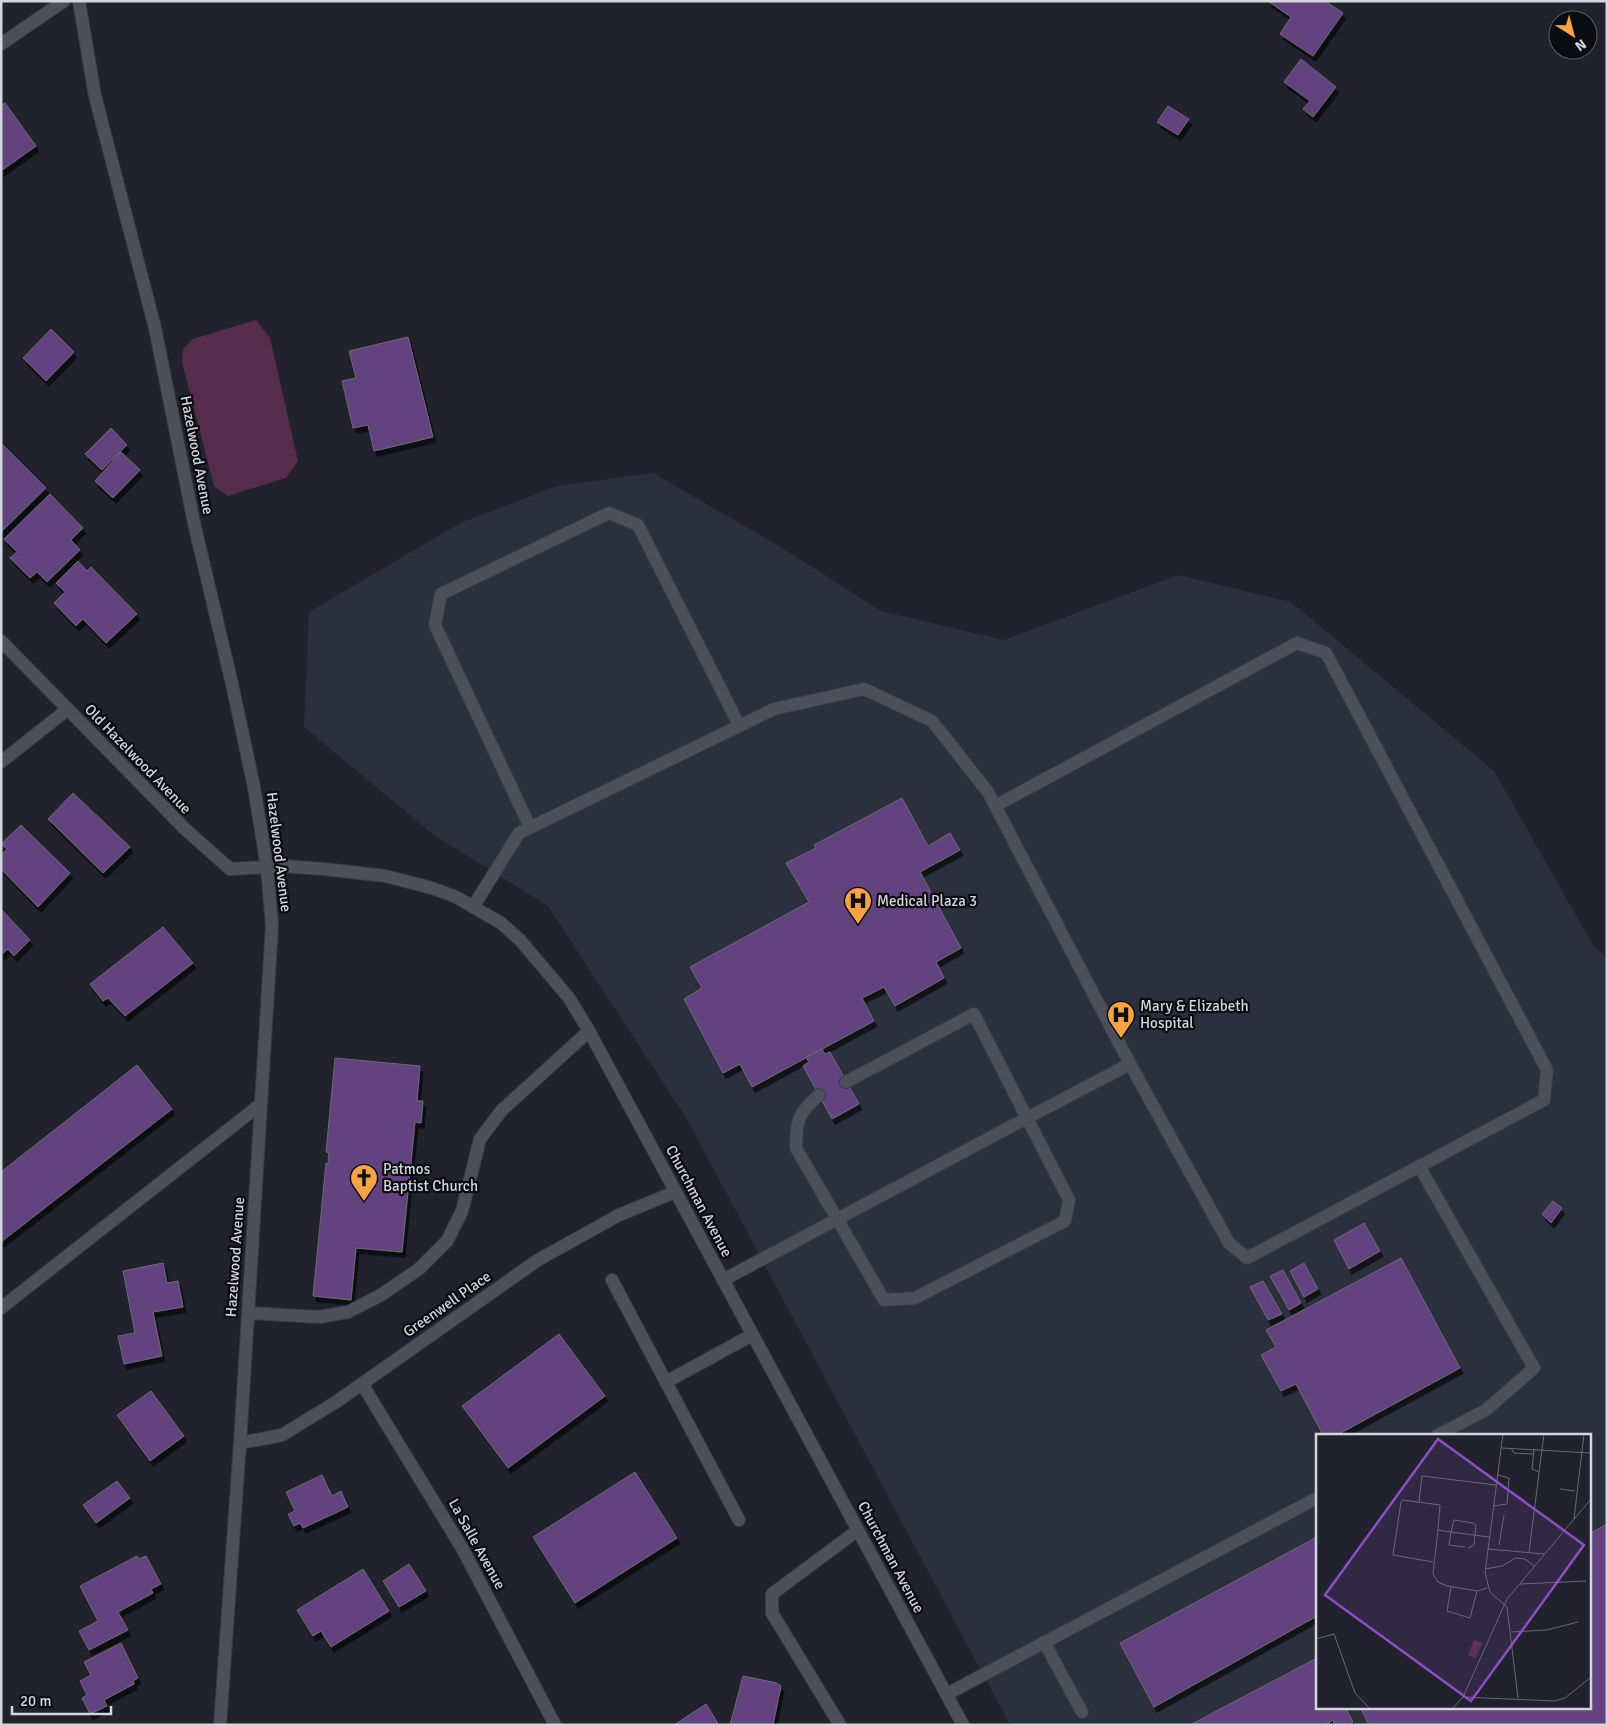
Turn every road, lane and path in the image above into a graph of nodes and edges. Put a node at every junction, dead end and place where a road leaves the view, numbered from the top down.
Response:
1 (64, 1) edge
2 (79, 1) edge
3 (1, 44) edge
4 (1, 641) edge
5 (68, 709) junction
6 (739, 725) junction
7 (1, 762) edge
8 (995, 806) junction
9 (530, 827) junction
10 (267, 868) junction
11 (473, 907) junction
12 (589, 1031) junction
13 (1130, 1064) junction
14 (846, 1082) dead end
15 (819, 1095) dead end
16 (261, 1104) junction
17 (1027, 1118) junction
18 (1419, 1166) junction
19 (675, 1192) junction
20 (837, 1219) junction
21 (612, 1280) dead end
22 (723, 1280) junction
23 (1, 1308) edge
24 (248, 1313) junction
25 (752, 1335) junction
26 (666, 1382) junction
27 (362, 1384) junction
28 (1440, 1434) edge
29 (240, 1443) junction
30 (1316, 1499) edge
31 (739, 1520) dead end
32 (858, 1530) junction
33 (1044, 1642) junction
34 (947, 1694) junction
35 (1082, 1712) dead end
36 (220, 1725) edge
37 (555, 1725) edge
38 (840, 1725) edge
39 (963, 1725) edge

1 - 3 street
2 - 10 street, Hazelwood Avenue
4 - 5 street, Old Hazelwood Avenue
5 - 7 street
5 - 10 street, Old Hazelwood Avenue
6 - 8 street
6 - 9 street
6 - 9 street
8 - 13 street
8 - 18 street
9 - 11 street
10 - 11 street, Churchman Avenue
10 - 16 street, Hazelwood Avenue
11 - 12 street, Churchman Avenue
12 - 19 street, Churchman Avenue
12 - 24 street
13 - 17 street
13 - 18 street
14 - 17 street
15 - 20 street
16 - 23 street
16 - 24 street, Hazelwood Avenue
17 - 20 street
17 - 20 street
18 - 28 street
19 - 22 street, Churchman Avenue
19 - 27 street, Greenwell Place
20 - 22 street
21 - 26 street
22 - 25 street, Churchman Avenue
24 - 29 street, Hazelwood Avenue
25 - 26 street
25 - 32 street, Churchman Avenue
26 - 31 street
27 - 29 street, Greenwell Place
27 - 37 street, La Salle Avenue
29 - 36 street, Hazelwood Avenue
30 - 33 street
32 - 34 street, Churchman Avenue
32 - 38 street
33 - 34 street
33 - 35 street
34 - 39 street, Churchman Avenue

